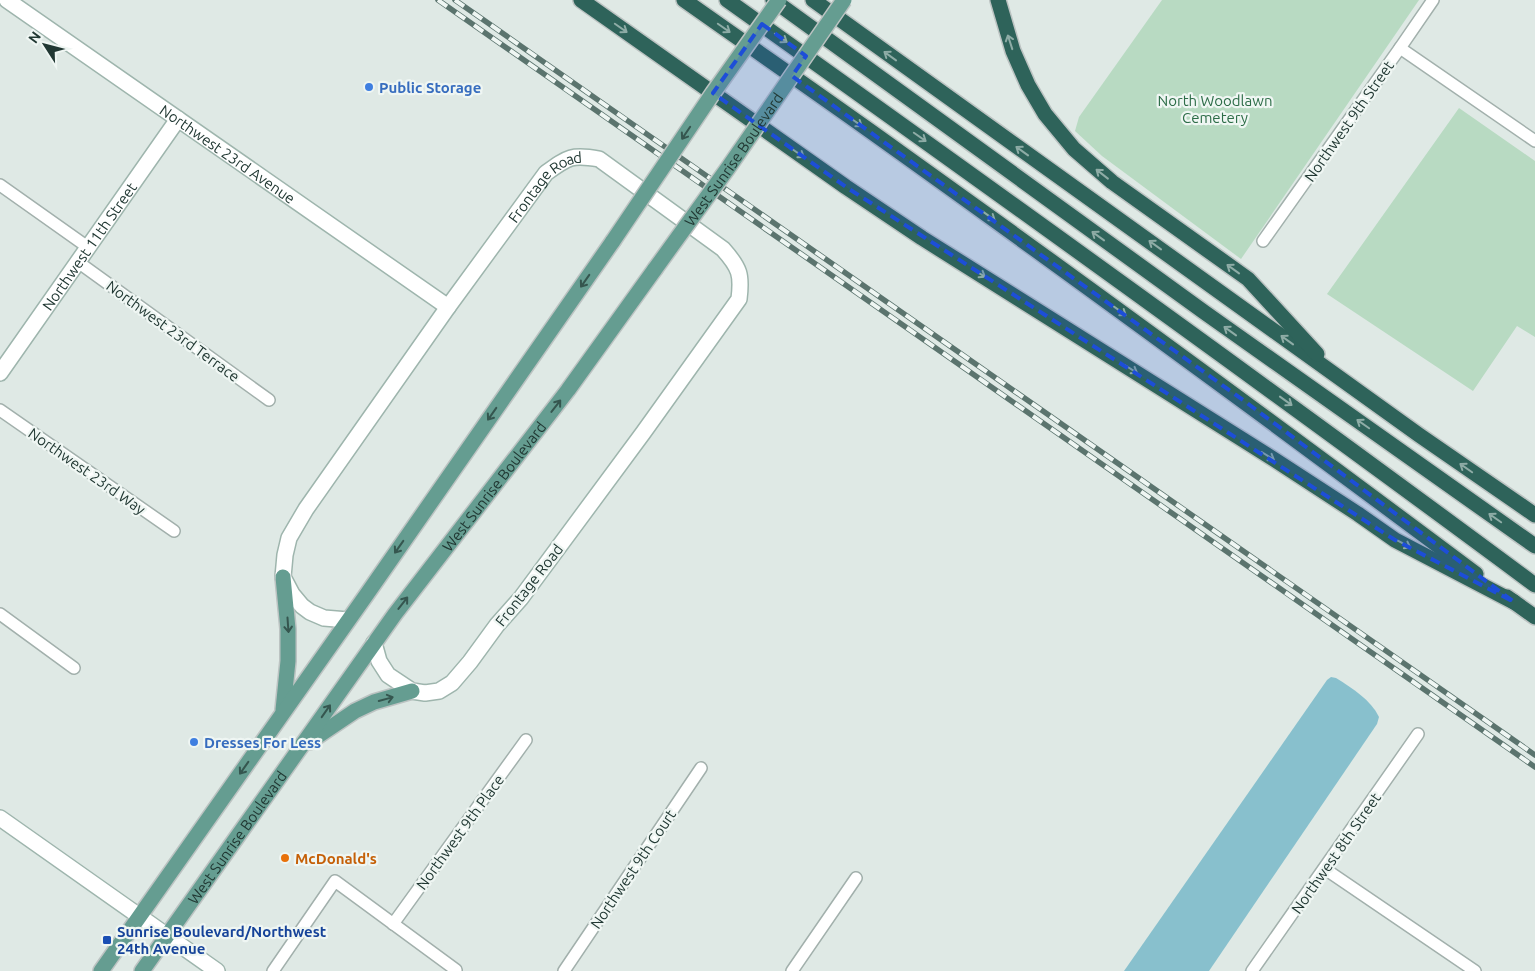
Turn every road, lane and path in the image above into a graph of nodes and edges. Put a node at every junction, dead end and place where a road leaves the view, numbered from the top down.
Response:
1 (8, 0) edge
2 (581, 0) edge
3 (684, 0) edge
4 (727, 0) edge
5 (772, 0) edge
6 (779, 0) edge
7 (814, 0) edge
8 (826, 0) edge
9 (844, 0) edge
10 (998, 0) edge
11 (1433, 0) edge
12 (861, 35) junction
13 (1400, 48) junction
14 (713, 93) junction
15 (178, 119) junction
16 (758, 125) junction
17 (1535, 141) edge
18 (0, 185) edge
19 (1263, 240) dead end
20 (88, 248) junction
21 (78, 262) junction
22 (448, 307) junction
23 (0, 373) edge
24 (1340, 378) junction
25 (269, 400) dead end
26 (0, 410) edge
27 (1535, 515) edge
28 (174, 531) dead end
29 (1535, 546) edge
30 (283, 577) junction
31 (1535, 584) edge
32 (1514, 602) junction
33 (0, 614) edge
34 (1535, 617) edge
35 (348, 620) junction
36 (374, 643) junction
37 (74, 668) dead end
38 (412, 691) junction
39 (283, 713) junction
40 (1418, 734) dead end
41 (526, 740) dead end
42 (299, 748) junction
43 (701, 768) dead end
44 (0, 818) edge
45 (1325, 869) junction
46 (856, 878) dead end
47 (139, 917) junction
48 (393, 924) junction
49 (166, 936) junction
50 (1471, 970) edge
51 (101, 971) edge
52 (142, 971) edge
53 (217, 971) edge
54 (273, 971) edge
55 (455, 971) edge
56 (564, 971) edge
57 (792, 971) edge
58 (1252, 971) edge

1 - 15 street, Northwest 23rd Avenue
2 -> 14 highway
3 -> 32 highway
4 -> 31 highway
29 -> 5 highway
6 - 14 main road, bridge
7 - 12 highway
8 - 12 highway
9 - 16 main road, West Sunrise Boulevard, bridge
24 -> 10 highway
11 - 13 street, Northwest 9th Street
24 -> 12 highway
13 - 17 street
13 - 19 street, Northwest 9th Street
14 - 16 highway
14 -> 35 main road, bridge
15 - 20 street, Northwest 11th Street
15 - 22 street, Northwest 23rd Avenue
16 -> 32 highway
36 -> 16 main road, West Sunrise Boulevard, bridge
18 - 20 street
20 - 21 street, Northwest 11th Street
21 - 23 street, Northwest 11th Street
21 - 25 street, Northwest 23rd Terrace
22 - 30 street, Frontage Road
22 - 38 street, Frontage Road
27 -> 24 highway
26 - 28 street, Northwest 23rd Way
30 - 35 street
30 -> 39 main road
32 - 34 highway
33 - 37 street
35 - 39 main road
36 - 38 street
42 -> 36 main road, West Sunrise Boulevard
42 -> 38 main road
39 -> 47 main road
40 - 45 street, Northwest 8th Street
41 - 48 street, Northwest 9th Place
42 - 49 main road, West Sunrise Boulevard
43 - 56 street, Northwest 9th Court
44 - 47 street
45 - 50 street
45 - 58 street, Northwest 8th Street
46 - 57 street
47 - 49 street
47 - 51 main road
48 - 54 street
48 - 55 street
49 - 52 main road, West Sunrise Boulevard
49 - 53 street

